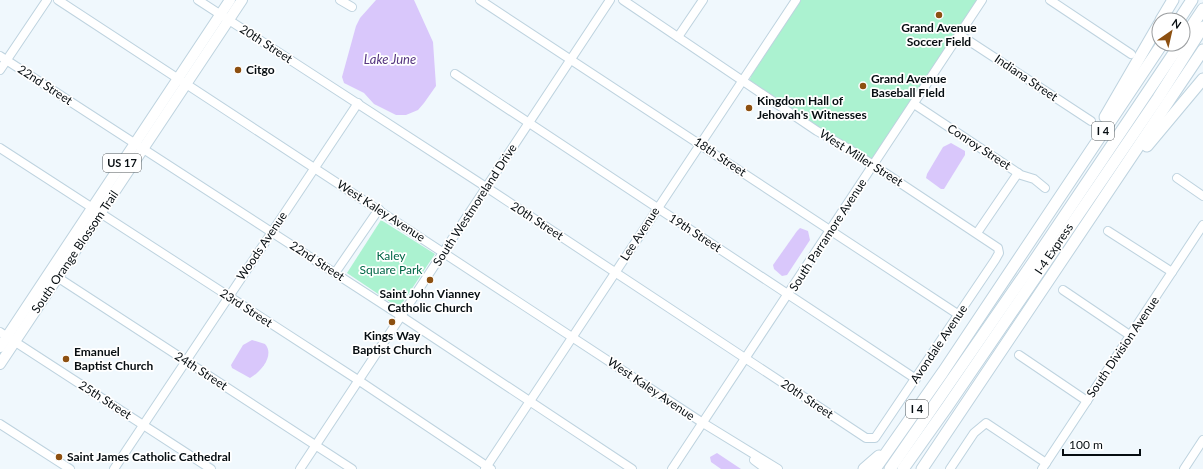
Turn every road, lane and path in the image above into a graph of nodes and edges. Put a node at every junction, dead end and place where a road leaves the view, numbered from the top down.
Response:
1 (47, 0) edge
2 (58, 0) edge
3 (198, 0) edge
4 (230, 0) edge
5 (242, 0) edge
6 (340, 0) edge
7 (480, 0) edge
8 (610, 0) edge
9 (623, 0) edge
10 (703, 0) edge
11 (796, 0) edge
12 (982, 0) edge
13 (1050, 0) edge
14 (1173, 0) edge
15 (1192, 0) edge
16 (352, 7) dead end
17 (1203, 9) edge
18 (1166, 12) edge
19 (1184, 12) edge
20 (225, 17) junction
21 (1191, 27) edge
22 (1203, 27) edge
23 (960, 34) junction
24 (678, 37) junction
25 (1151, 38) edge
26 (1203, 45) edge
27 (1203, 50) edge
28 (1157, 52) edge
29 (1175, 52) edge
30 (1131, 54) dead end
31 (3, 58) edge
32 (571, 59) junction
33 (0, 70) edge
34 (455, 74) dead end
35 (1203, 79) edge
36 (743, 80) junction
37 (182, 81) junction
38 (1158, 98) junction
39 (358, 103) junction
40 (914, 104) junction
41 (1091, 121) dead end
42 (528, 123) junction
43 (700, 144) junction
44 (139, 146) junction
45 (0, 148) edge
46 (1133, 156) junction
47 (874, 165) junction
48 (314, 167) junction
49 (1018, 173) junction
50 (1177, 178) dead end
51 (486, 187) junction
52 (1045, 188) dead end
53 (1203, 196) edge
54 (657, 208) junction
55 (378, 209) junction
56 (97, 210) junction
57 (1044, 219) junction
58 (1203, 225) edge
59 (830, 231) junction
60 (1108, 231) dead end
61 (271, 232) junction
62 (978, 233) junction
63 (998, 250) joint
64 (444, 252) junction
65 (615, 272) junction
66 (1172, 272) junction
67 (335, 273) junction
68 (54, 275) junction
69 (1063, 290) dead end
70 (788, 295) junction
71 (228, 296) junction
72 (959, 315) junction
73 (401, 316) junction
74 (7, 336) edge
75 (1131, 336) junction
76 (572, 337) junction
77 (0, 347) edge
78 (1019, 355) dead end
79 (746, 358) junction
80 (186, 361) junction
81 (0, 364) edge
82 (916, 379) junction
83 (358, 380) junction
84 (529, 401) junction
85 (1087, 401) junction
86 (0, 424) edge
87 (703, 424) junction
88 (143, 425) junction
89 (876, 438) joint
90 (1203, 440) edge
91 (316, 445) junction
92 (892, 446) junction
93 (1044, 466) edge
94 (488, 468) edge
95 (70, 469) edge
96 (114, 469) edge
97 (211, 469) edge
98 (300, 469) edge
99 (352, 469) edge
100 (632, 469) edge
101 (672, 469) edge
102 (766, 469) edge
103 (778, 469) edge
104 (864, 469) edge
105 (875, 469) edge
106 (890, 469) edge
107 (903, 469) edge
108 (921, 469) edge
109 (950, 469) edge
110 (1184, 469) edge

1 - 31 street
2 - 37 street, West Kaley Avenue
3 - 20 street, 20th Street
4 - 20 main road, South Orange Blossom Trail / US 17
5 - 20 main road, South Orange Blossom Trail / US 17
6 - 16 street
7 - 32 street, 18th Street
8 - 32 street, South Westmoreland Drive
9 - 24 street, West Miller Street
10 - 24 street
11 - 36 street, Lee Avenue
12 - 23 street, South Parramore Avenue
13 - 30 street
14 - 18 highway
15 - 19 highway
17 - 21 highway
20 - 37 main road, South Orange Blossom Trail / US 17
20 - 39 street, 20th Street
22 - 38 highway, I-4 Express
23 - 40 street, South Parramore Avenue
23 - 41 street, Indiana Street
24 - 36 street, West Miller Street
25 - 57 highway
26 - 38 highway
27 - 46 highway
28 - 57 highway, I 4
29 - 106 highway, I-4 Express
31 - 33 street
31 - 44 street, 22nd Street
32 - 42 street, South Westmoreland Drive
32 - 43 street, 18th Street
34 - 42 street, 19th Street
35 - 46 highway
36 - 43 street, Lee Avenue
36 - 47 street, West Miller Street
37 - 44 main road, South Orange Blossom Trail / US 17
37 - 48 street, West Kaley Avenue
38 - 107 highway, I-4 Express
39 - 48 street, Woods Avenue
39 - 51 street, 20th Street
40 - 47 street, South Parramore Avenue
40 - 49 street, Conroy Street
42 - 51 street, South Westmoreland Drive
42 - 54 street, 19th Street
43 - 54 street, Lee Avenue
43 - 59 street, 18th Street
44 - 56 main road, South Orange Blossom Trail / US 17
44 - 61 street, 22nd Street
45 - 56 street, 23rd Street
46 - 108 highway
47 - 59 street, South Parramore Avenue
47 - 62 street, West Miller Street
48 - 55 street, West Kaley Avenue
48 - 61 street, Woods Avenue
49 - 52 street, Conroy Street
49 - 62 street
50 - 53 street
51 - 64 street, South Westmoreland Drive
51 - 65 street, 20th Street
54 - 65 street, Lee Avenue
54 - 70 street, 19th Street
55 - 64 street, West Kaley Avenue
55 - 67 street
56 - 68 main road, South Orange Blossom Trail / US 17
56 - 71 street, 23rd Street
57 - 92 highway, I 4
58 - 66 street, South Division Avenue
59 - 70 street, South Parramore Avenue
59 - 72 street, 18th Street
60 - 66 street
61 - 67 street, 22nd Street
61 - 71 street, Woods Avenue
62 - 63 street, West Miller Street
63 - 72 street, Avondale Avenue
64 - 73 street, South Westmoreland Drive
64 - 76 street, West Kaley Avenue
65 - 76 street, Lee Avenue
65 - 79 street, 20th Street
66 - 75 street, South Division Avenue
67 - 73 street, 22nd Street
68 - 74 main road, South Orange Blossom Trail / US 17
68 - 80 street, 24th Street
69 - 75 street
70 - 79 street, South Parramore Avenue
70 - 82 street, 19th Street
71 - 80 street, Woods Avenue
71 - 83 street, 23rd Street
72 - 82 street, Avondale Avenue
73 - 83 street, South Westmoreland Drive
73 - 84 street, 22nd Street
74 - 77 main road, South Orange Blossom Trail / US 17
74 - 81 main road, South Orange Blossom Trail / US 17
74 - 88 street, 25th Street
75 - 85 street, South Division Avenue
76 - 84 street, Lee Avenue
76 - 87 street, West Kaley Avenue
78 - 85 street
79 - 87 street, South Parramore Avenue
79 - 89 street, 20th Street
80 - 88 street, Woods Avenue
80 - 91 street, 24th Street
82 - 89 street, Avondale Avenue
83 - 91 street, South Westmoreland Drive
83 - 94 street, 23rd Street
84 - 94 street, Lee Avenue
84 - 100 street, 22nd Street
85 - 93 street, South Division Avenue
86 - 95 street
87 - 101 street, South Parramore Avenue
87 - 102 street
87 - 103 street
88 - 96 street, Woods Avenue
88 - 97 street, 25th Street
90 - 110 street
91 - 98 street, South Westmoreland Drive
91 - 99 street, 24th Street
92 - 104 highway
92 - 105 highway, I 4
93 - 109 street

